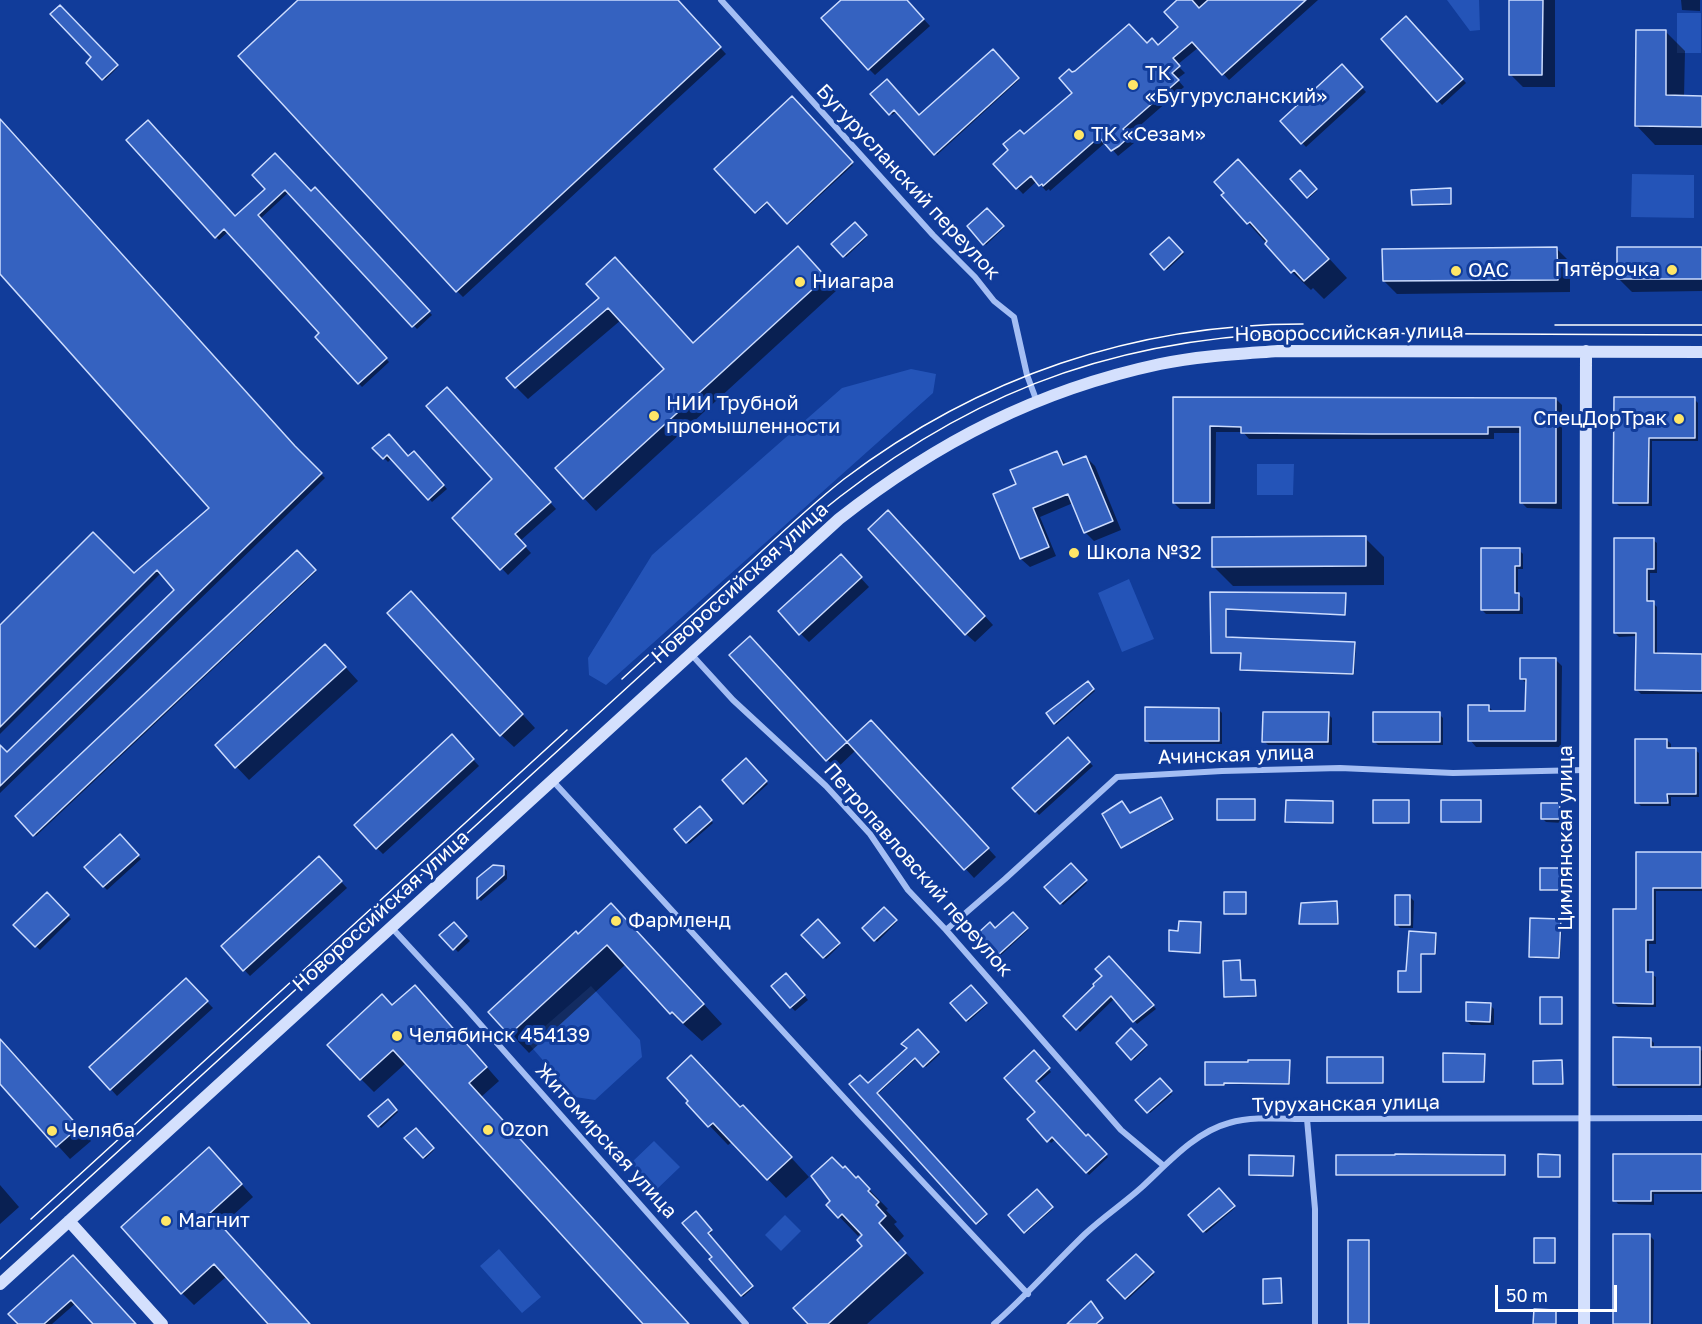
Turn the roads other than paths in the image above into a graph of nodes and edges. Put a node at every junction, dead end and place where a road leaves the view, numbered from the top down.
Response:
1 (722, 0) edge
2 (1586, 351) junction
3 (1702, 352) edge
4 (1037, 402) junction
5 (690, 654) junction
6 (1585, 770) junction
7 (552, 780) junction
8 (392, 928) junction
9 (946, 930) junction
10 (1702, 1118) edge
11 (1307, 1119) junction
12 (1584, 1119) junction
13 (1164, 1166) junction
14 (69, 1221) junction
15 (0, 1284) edge
16 (1028, 1294) junction
17 (162, 1324) edge
18 (746, 1324) edge
19 (994, 1324) edge
20 (1315, 1324) edge
21 (1584, 1324) edge

1 - 4 street, Бугурусланский переулок
2 - 3 main road, Новороссийская улица
2 - 4 main road, Новороссийская улица
2 - 6 main road, Цимлянская улица
4 - 5 main road, Новороссийская улица
5 - 7 main road, Новороссийская улица
5 - 9 street, Петропавловский переулок
6 - 9 street, Ачинская улица
6 - 12 main road, Цимлянская улица
7 - 8 main road, Новороссийская улица
7 - 16 street
8 - 14 main road, Новороссийская улица
8 - 18 street, Житомирская улица
9 - 13 street, Петропавловский переулок
10 - 12 street, Туруханская улица
11 - 12 street, Туруханская улица
11 - 13 street, Туруханская улица
11 - 20 street
12 - 21 main road, Цимлянская улица
13 - 16 street, Туруханская улица
14 - 15 main road, Новороссийская улица
14 - 17 main road
16 - 19 street, Туруханская улица

